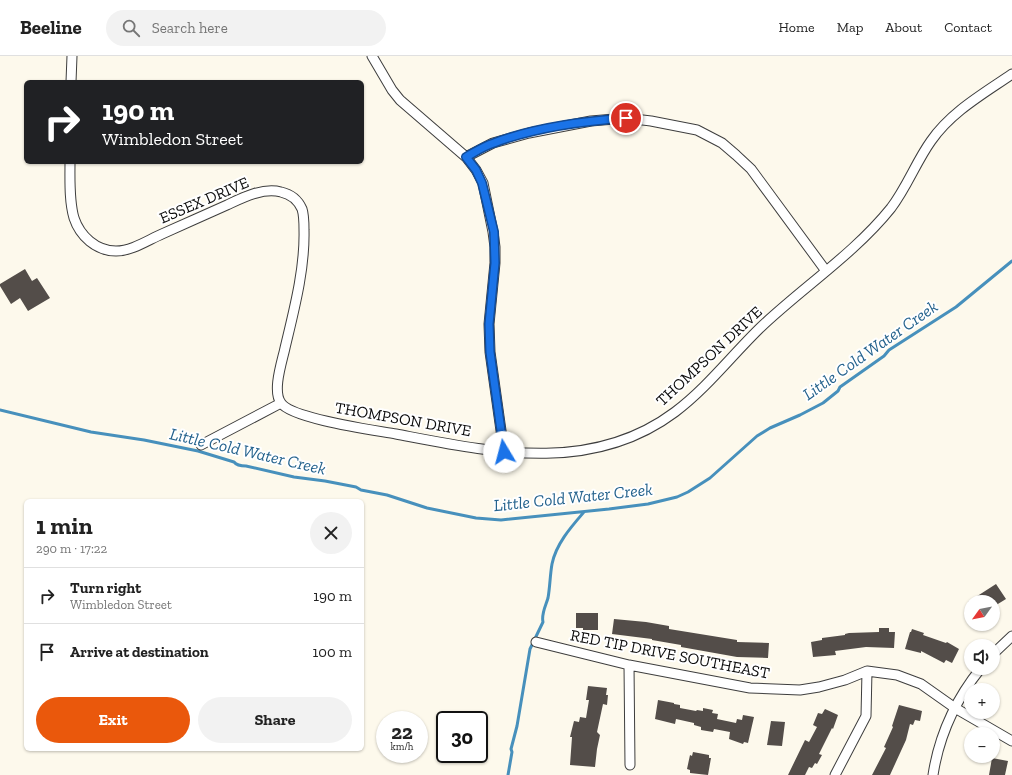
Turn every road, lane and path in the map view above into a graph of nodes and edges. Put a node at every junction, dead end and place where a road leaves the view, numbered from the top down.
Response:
1 (72, 56) edge
2 (372, 56) edge
3 (1012, 74) edge
4 (71, 80) edge
5 (466, 157) junction
6 (70, 164) edge
7 (826, 271) junction
8 (281, 403) junction
9 (202, 445) dead end
10 (504, 452) junction
11 (1012, 636) edge
12 (536, 642) dead end
13 (1000, 647) edge
14 (629, 665) junction
15 (867, 671) junction
16 (975, 675) edge
17 (955, 708) junction
18 (1012, 741) edge
19 (630, 765) dead end
20 (835, 775) edge
21 (933, 775) edge

1 - 4 street
2 - 5 street
3 - 7 street, THOMPSON DRIVE
5 - 7 street
5 - 10 street
6 - 8 street, ESSEX DRIVE
7 - 10 street, THOMPSON DRIVE
8 - 9 street
8 - 10 street, THOMPSON DRIVE
11 - 13 street
12 - 14 street, RED TIP DRIVE SOUTHEAST
14 - 15 street, RED TIP DRIVE SOUTHEAST
14 - 19 street
15 - 17 street
15 - 20 street
16 - 17 street
17 - 18 street
17 - 21 street

